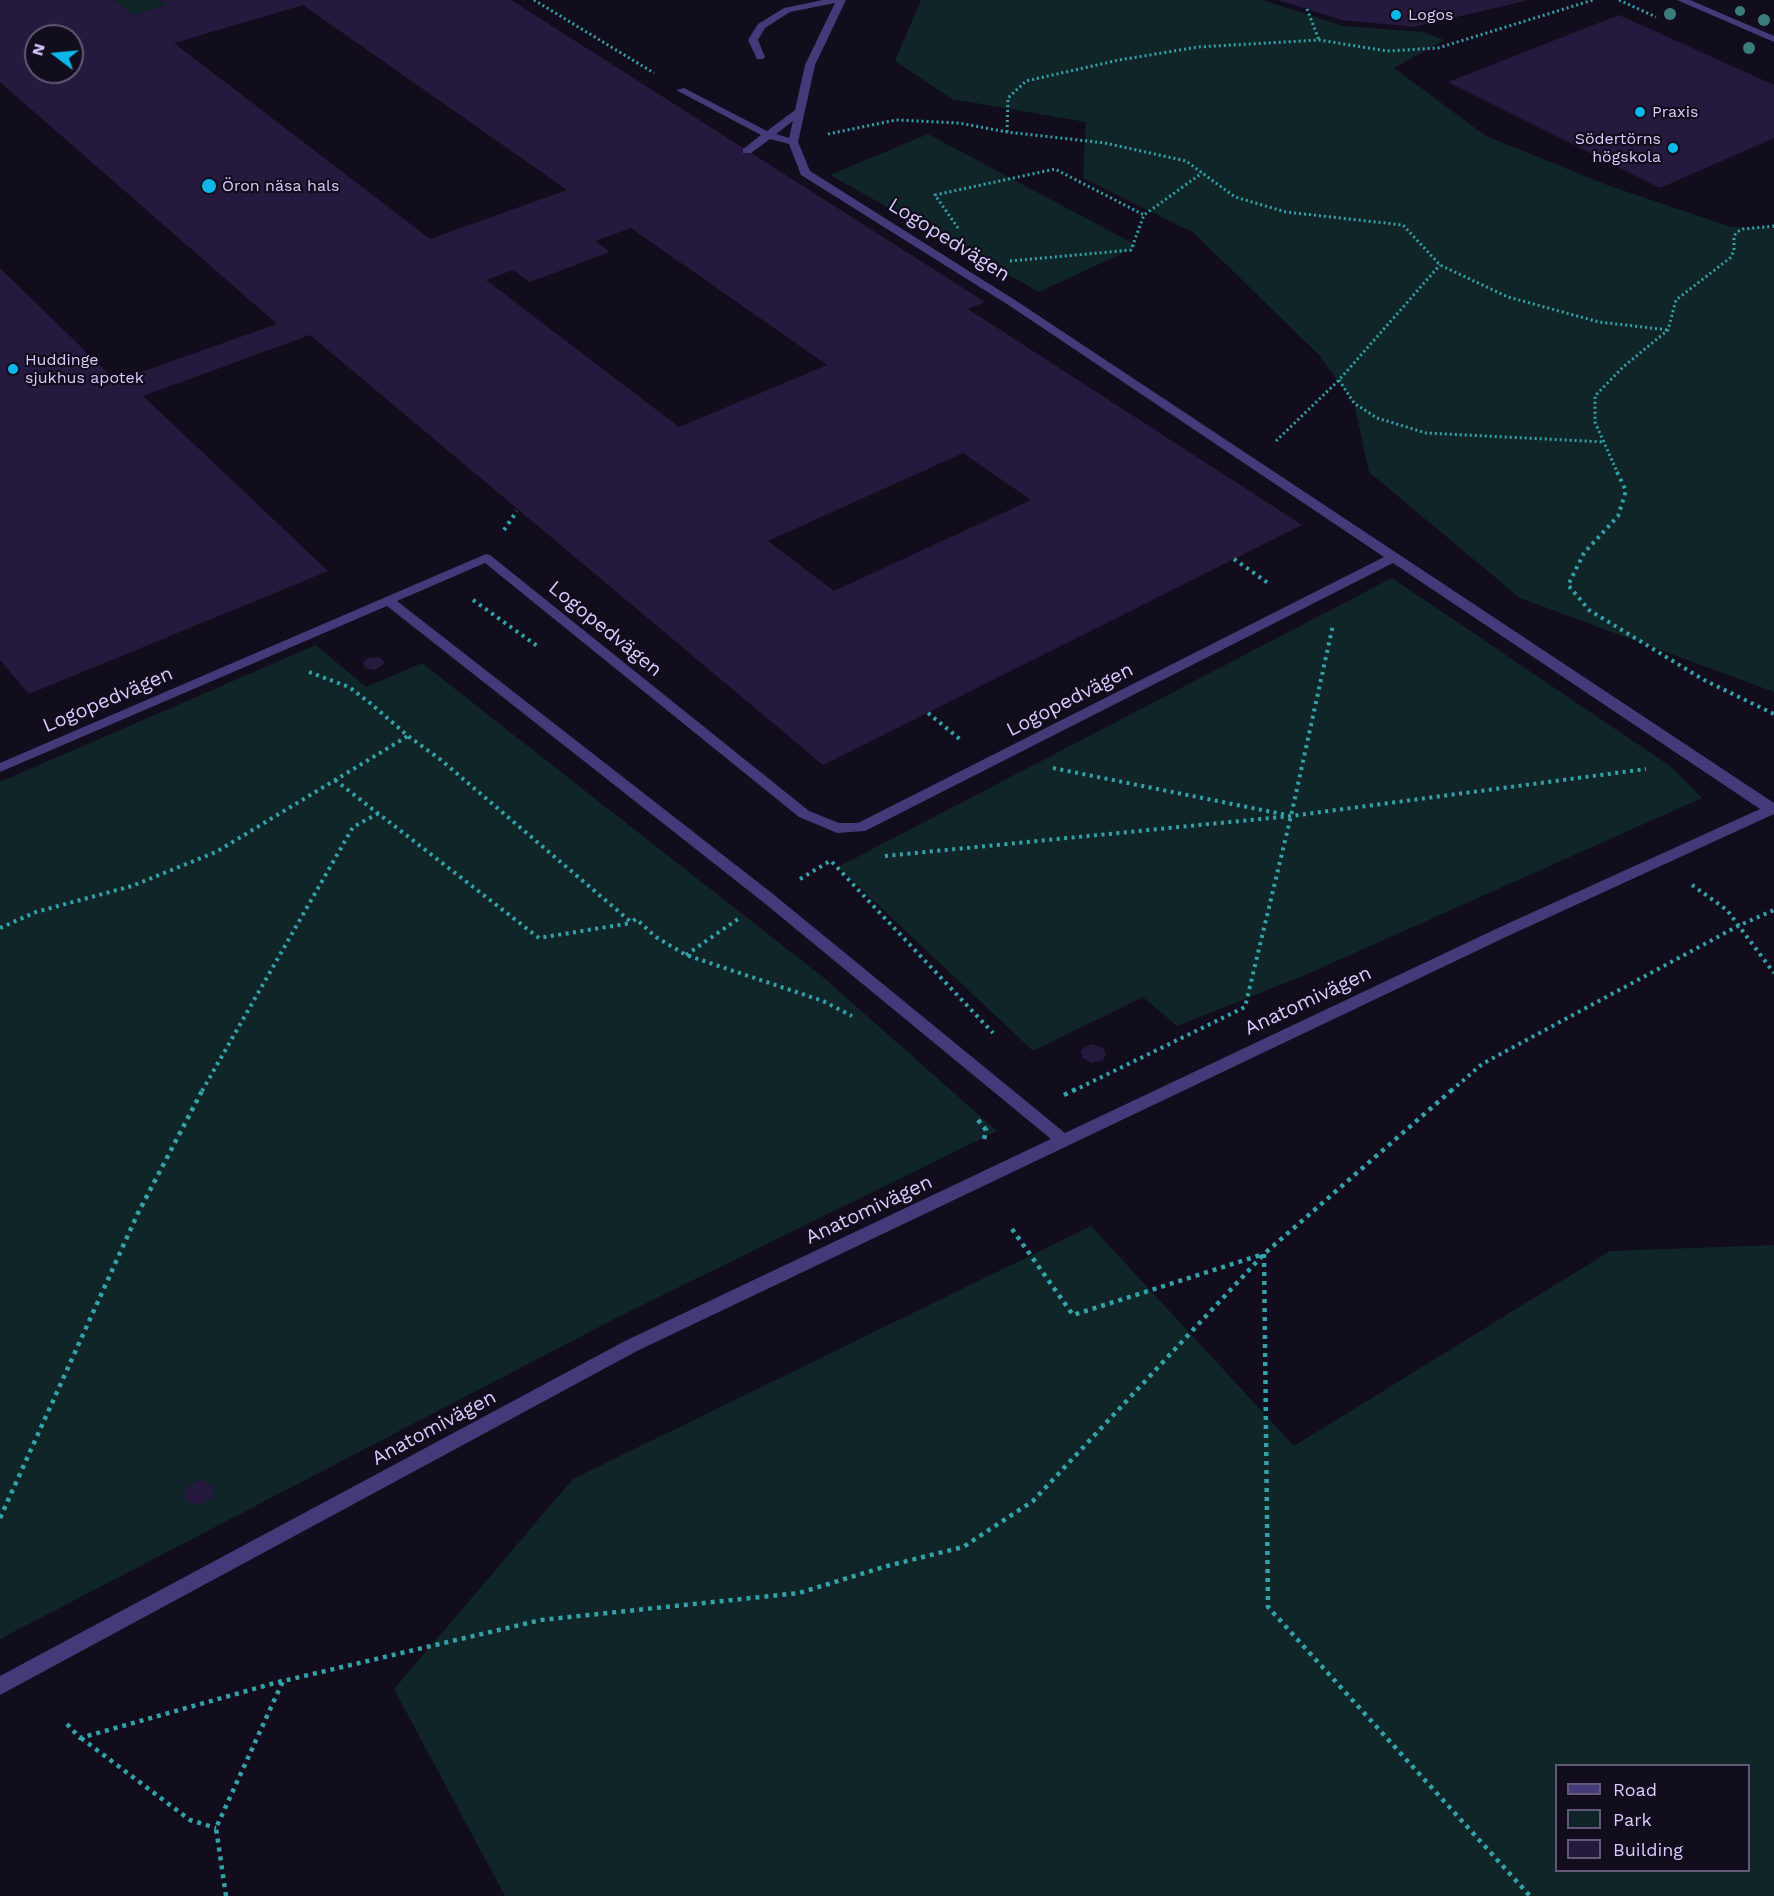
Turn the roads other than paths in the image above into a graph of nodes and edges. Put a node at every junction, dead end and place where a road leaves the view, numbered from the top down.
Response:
1 (839, 0) edge
2 (1682, 0) edge
3 (1774, 39) edge
4 (760, 57) dead end
5 (681, 90) road end
6 (800, 111) junction
7 (768, 135) junction
8 (792, 142) junction
9 (747, 151) dead end
10 (1394, 557) junction
11 (388, 600) junction
12 (0, 768) edge
13 (1772, 808) edge
14 (1064, 1141) junction
15 (0, 1686) edge

1 - 4 street
1 - 6 street
2 - 3 street
5 - 7 street
6 - 7 street
6 - 8 street
7 - 8 street
7 - 9 street
8 - 10 street, Logopedvägen
10 - 11 street, Logopedvägen
10 - 13 street
11 - 12 street, Logopedvägen
11 - 14 street
13 - 14 street, Anatomivägen
14 - 15 street, Anatomivägen

